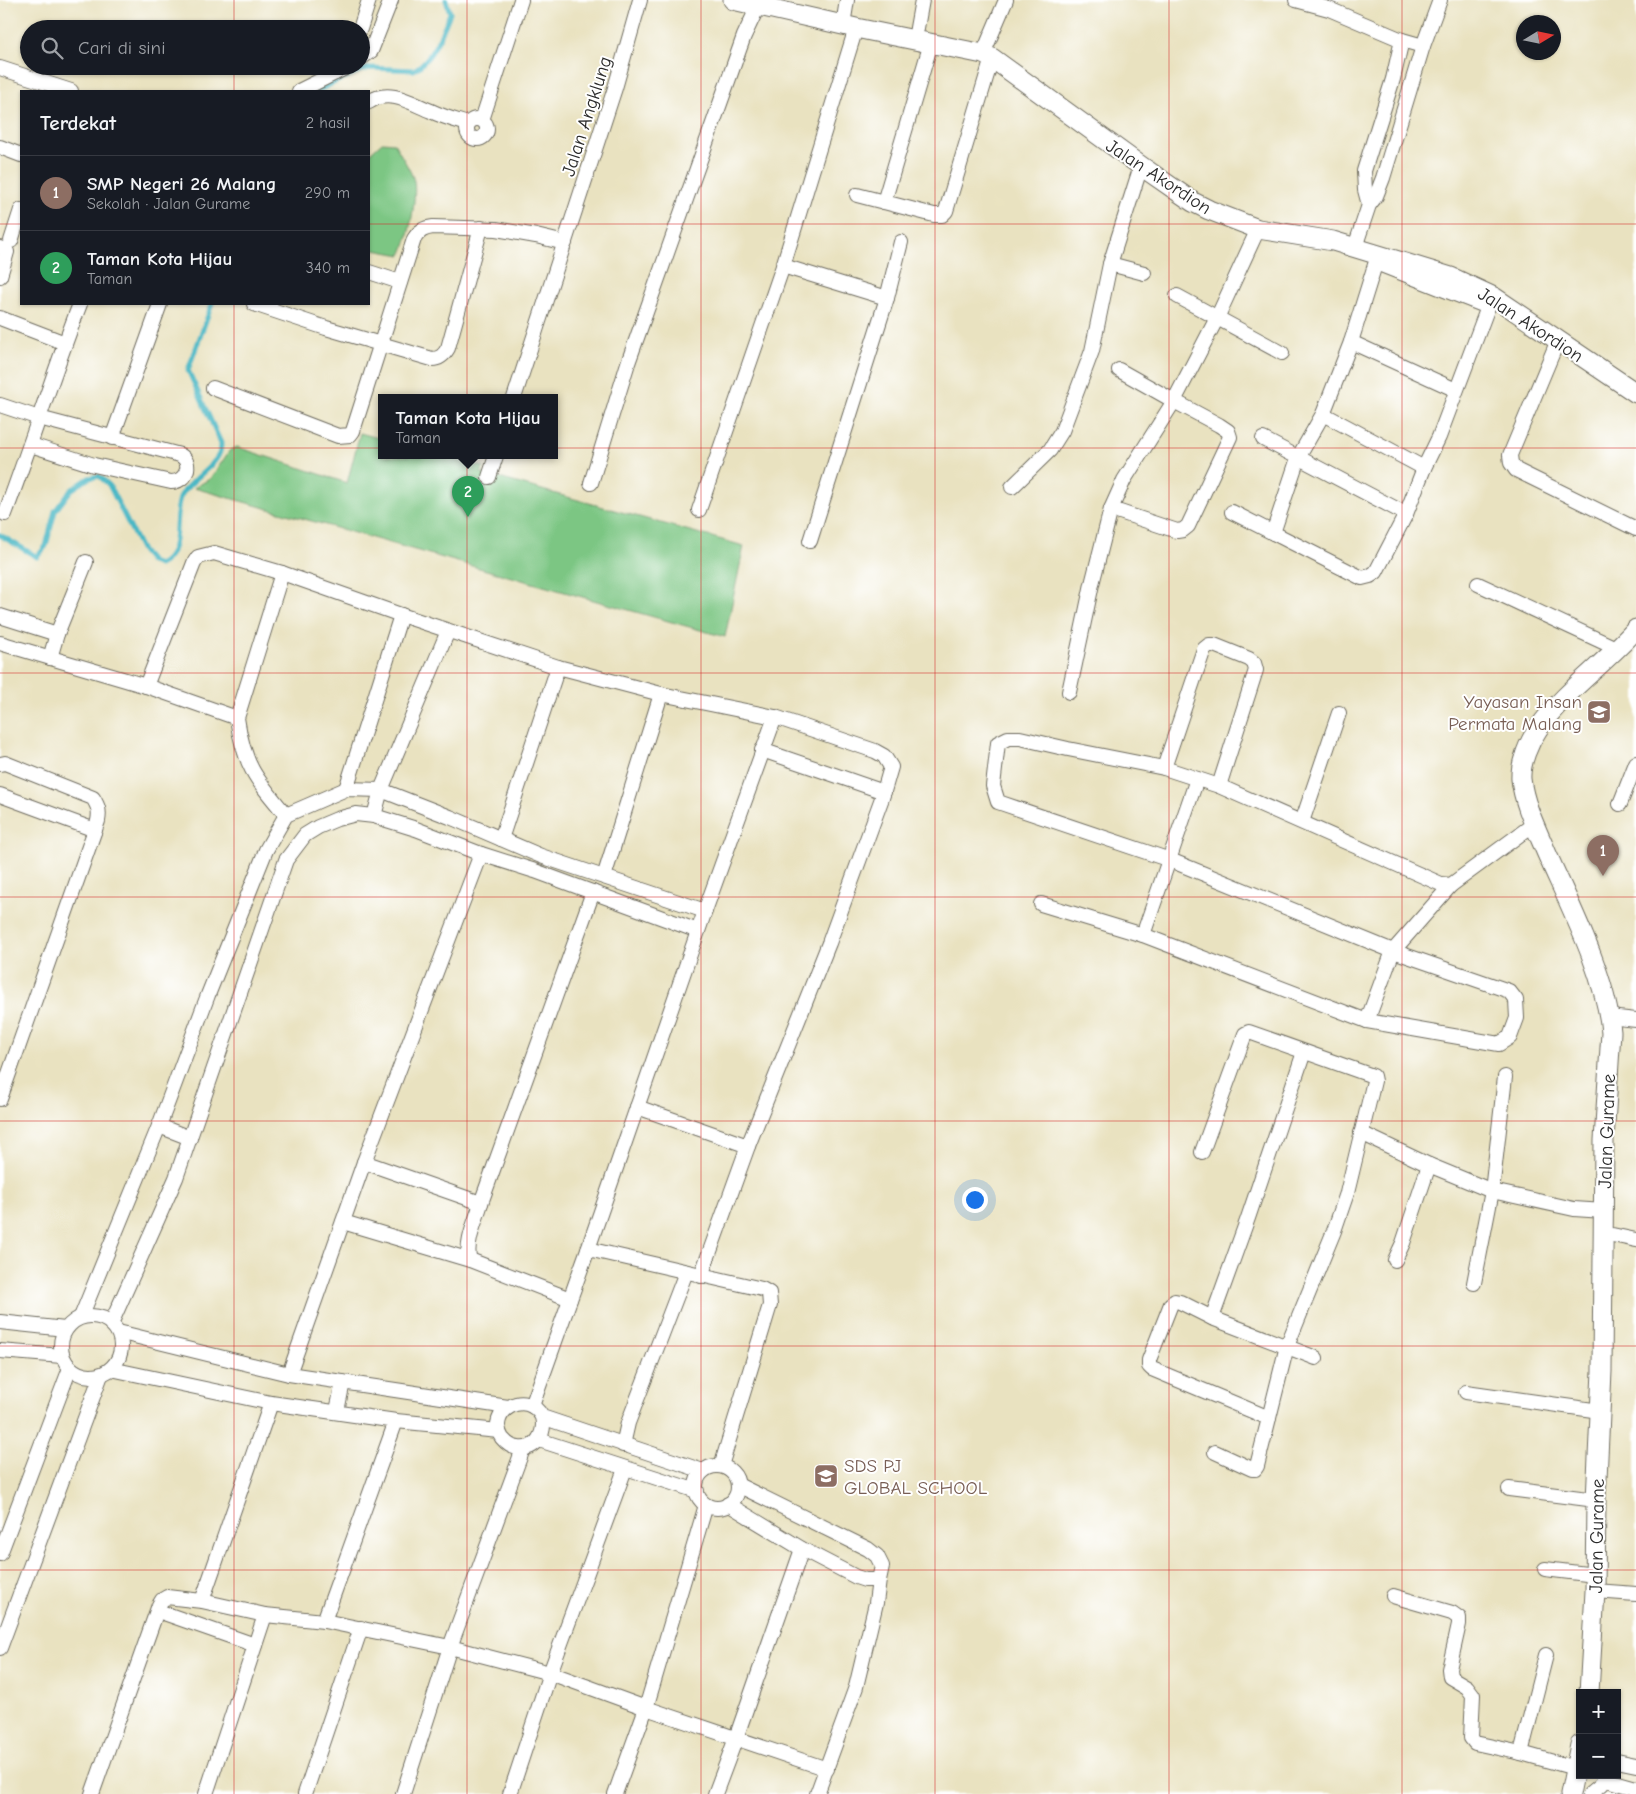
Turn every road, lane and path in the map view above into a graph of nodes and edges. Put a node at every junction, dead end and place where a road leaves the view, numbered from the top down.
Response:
1 (369, 0) edge
2 (391, 0) edge
3 (520, 0) edge
4 (640, 0) edge
5 (733, 0) edge
6 (847, 0) edge
7 (922, 0) edge
8 (1006, 0) edge
9 (1296, 0) edge
10 (1440, 0) edge
11 (760, 3) edge
12 (1330, 4) edge
13 (363, 20) edge
14 (849, 26) junction
15 (1402, 40) junction
16 (923, 41) junction
17 (1423, 46) junction
18 (370, 52) edge
19 (988, 56) junction
20 (0, 68) edge
21 (20, 74) edge
22 (22, 75) edge
23 (331, 75) edge
24 (1393, 80) junction
25 (1412, 88) junction
26 (68, 90) edge
27 (301, 90) edge
28 (370, 102) edge
29 (0, 147) edge
30 (20, 155) edge
31 (1141, 166) junction
32 (857, 194) dead end
33 (884, 202) junction
34 (1368, 205) junction
35 (20, 212) edge
36 (481, 228) junction
37 (1258, 229) junction
38 (901, 242) dead end
39 (565, 243) junction
40 (5, 244) edge
41 (1355, 247) junction
42 (1377, 259) junction
43 (1110, 264) junction
44 (783, 266) junction
45 (370, 272) edge
46 (1144, 273) dead end
47 (0, 276) edge
48 (400, 282) junction
49 (1177, 296) dead end
50 (887, 298) junction
51 (1491, 302) junction
52 (80, 305) edge
53 (160, 305) edge
54 (257, 305) edge
55 (0, 318) edge
56 (1217, 318) junction
57 (1558, 340) junction
58 (1351, 342) junction
59 (65, 343) junction
60 (381, 345) junction
61 (1282, 353) dead end
62 (1119, 370) dead end
63 (214, 388) dead end
64 (1456, 390) junction
65 (1636, 392) edge
66 (515, 394) edge
67 (1174, 401) junction
68 (0, 405) edge
69 (1323, 414) junction
70 (39, 418) junction
71 (112, 438) junction
72 (1262, 439) dead end
73 (31, 445) junction
74 (1298, 458) junction
75 (495, 459) edge
76 (1424, 468) junction
77 (489, 477) dead end
78 (591, 483) dead end
79 (1012, 487) dead end
80 (1112, 509) junction
81 (699, 510) dead end
82 (1232, 512) dead end
83 (4, 514) dead end
84 (1406, 514) junction
85 (1636, 529) edge
86 (1273, 533) junction
87 (810, 541) dead end
88 (86, 562) dead end
89 (282, 573) junction
90 (1478, 584) dead end
91 (401, 615) junction
92 (0, 616) edge
93 (1636, 629) edge
94 (448, 631) junction
95 (56, 634) junction
96 (0, 643) edge
97 (1618, 649) junction
98 (50, 658) junction
99 (558, 667) junction
100 (146, 686) junction
101 (1069, 692) dead end
102 (661, 694) junction
103 (1339, 713) dead end
104 (775, 717) junction
105 (236, 718) junction
106 (762, 750) junction
107 (1636, 763) edge
108 (0, 764) edge
109 (1164, 768) junction
110 (1197, 779) junction
111 (1219, 786) junction
112 (346, 789) junction
113 (380, 790) junction
114 (884, 792) junction
115 (0, 795) edge
116 (1620, 804) dead end
117 (286, 815) junction
118 (374, 816) junction
119 (1302, 822) junction
120 (1534, 824) junction
121 (94, 830) junction
122 (501, 839) junction
123 (266, 850) junction
124 (481, 854) junction
125 (541, 856) junction
126 (286, 860) junction
127 (1170, 860) junction
128 (535, 871) junction
129 (604, 876) junction
130 (1451, 885) junction
131 (594, 892) junction
132 (1041, 904) dead end
133 (704, 910) junction
134 (698, 931) junction
135 (1143, 935) junction
136 (1393, 951) junction
137 (1610, 1017) junction
138 (1636, 1020) edge
139 (1367, 1021) junction
140 (1304, 1052) junction
141 (1505, 1076) dead end
142 (0, 1099) edge
143 (637, 1107) junction
144 (159, 1126) junction
145 (1361, 1133) junction
146 (190, 1138) junction
147 (748, 1146) junction
148 (1202, 1152) dead end
149 (364, 1162) junction
150 (1429, 1165) junction
151 (1492, 1191) junction
152 (481, 1203) junction
153 (1604, 1211) junction
154 (342, 1222) junction
155 (1603, 1233) junction
156 (1636, 1240) edge
157 (588, 1249) junction
158 (470, 1260) junction
159 (1395, 1260) dead end
160 (686, 1272) junction
161 (701, 1276) junction
162 (1474, 1282) dead end
163 (570, 1299) junction
164 (81, 1317) junction
165 (1212, 1318) junction
166 (0, 1322) edge
167 (114, 1328) junction
168 (65, 1329) junction
169 (1287, 1346) junction
170 (0, 1351) edge
171 (62, 1356) junction
172 (1316, 1358) dead end
173 (70, 1368) junction
174 (106, 1372) junction
175 (289, 1374) junction
176 (343, 1382) junction
177 (1466, 1392) dead end
178 (271, 1403) junction
179 (532, 1406) junction
180 (508, 1407) junction
181 (337, 1411) junction
182 (1600, 1411) junction
183 (542, 1418) junction
184 (1269, 1418) junction
185 (396, 1420) junction
186 (499, 1431) junction
187 (539, 1440) junction
188 (623, 1445) junction
189 (523, 1449) junction
190 (1215, 1452) dead end
191 (720, 1466) junction
192 (625, 1469) junction
193 (703, 1471) junction
194 (738, 1486) junction
195 (1509, 1489) dead end
196 (697, 1491) junction
197 (1596, 1500) junction
198 (728, 1504) junction
199 (706, 1505) junction
200 (802, 1549) junction
201 (0, 1554) edge
202 (1546, 1568) dead end
203 (879, 1580) junction
204 (1595, 1583) junction
205 (1636, 1594) edge
206 (1393, 1596) dead end
207 (202, 1601) junction
208 (158, 1611) junction
209 (266, 1615) junction
210 (324, 1621) junction
211 (360, 1628) junction
212 (2, 1638) edge
213 (254, 1644) junction
214 (450, 1647) junction
215 (1546, 1655) dead end
216 (550, 1673) junction
217 (1589, 1689) edge
218 (646, 1708) junction
219 (736, 1738) junction
220 (1521, 1753) junction
221 (1621, 1762) edge
222 (1576, 1763) edge
223 (1636, 1765) edge
224 (1575, 1768) junction
225 (827, 1769) junction
226 (1604, 1779) edge
227 (1611, 1779) edge
228 (1636, 1788) edge
229 (95, 1793) edge
230 (206, 1794) edge
231 (304, 1794) edge
232 (403, 1794) edge
233 (510, 1794) edge
234 (614, 1794) edge
235 (715, 1794) edge
236 (817, 1794) edge
237 (1570, 1794) edge
238 (1590, 1794) edge

1 - 13 street
2 - 18 street
3 - 28 street
4 - 39 street, Jalan Angklung
5 - 11 street, Jalan Akordion
6 - 14 street
7 - 16 street
8 - 19 street
9 - 12 street
10 - 17 street
11 - 14 street, Jalan Akordion
11 - 78 street
12 - 15 street
14 - 16 street, Jalan Akordion
14 - 44 street
15 - 17 street
15 - 24 street
16 - 19 street, Jalan Akordion
16 - 33 street
17 - 25 street
19 - 31 street, Jalan Akordion
19 - 33 street
20 - 21 street
22 - 26 street
23 - 27 street
24 - 25 street
24 - 34 street
25 - 34 street
29 - 30 street
31 - 37 street, Jalan Akordion
31 - 43 street
32 - 33 street
34 - 41 street
35 - 40 street
36 - 39 street
36 - 48 street
36 - 60 street
37 - 41 street, Jalan Akordion
37 - 56 street
38 - 50 street
39 - 66 street, Jalan Angklung
40 - 47 street
41 - 42 street, Jalan Akordion
42 - 51 street, Jalan Akordion
42 - 58 street
43 - 46 street
43 - 79 street
44 - 50 street
44 - 81 street
45 - 48 street
48 - 60 street
49 - 56 street
50 - 87 street
51 - 57 street, Jalan Akordion
51 - 64 street
52 - 59 street
53 - 71 street
54 - 60 street
55 - 59 street
56 - 61 street
56 - 67 street
57 - 65 street, Jalan Akordion
57 - 85 street
58 - 64 street
58 - 69 street
59 - 70 street
60 - 63 street
62 - 67 street
64 - 76 street
67 - 80 street
67 - 80 street
68 - 70 street
69 - 74 street
69 - 76 street
70 - 71 street
70 - 73 street
71 - 73 street
72 - 74 street
73 - 83 street
74 - 84 street
74 - 86 street
75 - 77 street
76 - 84 street
80 - 101 street
82 - 86 street
84 - 86 street
88 - 95 street
89 - 91 street
89 - 100 street
89 - 105 street
90 - 97 street
91 - 94 street
91 - 112 street
92 - 95 street
93 - 97 street, Jalan Gurame
94 - 99 street
94 - 113 street
95 - 98 street
96 - 98 street
97 - 120 street, Jalan Gurame
98 - 100 street
99 - 102 street
99 - 122 street
100 - 105 street
102 - 104 street
102 - 129 street
103 - 119 street
104 - 106 street
104 - 114 street
105 - 117 street
106 - 114 street
106 - 133 street
107 - 116 street
108 - 121 street
109 - 110 street
109 - 111 street
109 - 127 street
110 - 111 street
110 - 127 street
111 - 119 street
112 - 113 street
112 - 117 street
113 - 118 street
113 - 122 street
114 - 147 street
115 - 121 street
117 - 123 street
118 - 124 street
118 - 126 street
119 - 130 street
120 - 130 street
120 - 137 street, Jalan Gurame
121 - 142 street
122 - 125 street
123 - 126 street
123 - 144 street
124 - 128 street
124 - 149 street
125 - 128 street
125 - 129 street
126 - 146 street
127 - 135 street
127 - 136 street
128 - 131 street
129 - 133 street
130 - 136 street
131 - 134 street
131 - 152 street
132 - 135 street
133 - 134 street
134 - 143 street
135 - 139 street
136 - 139 street
136 - 139 street
137 - 138 street
137 - 153 street, Jalan Gurame
140 - 145 street
140 - 148 street
140 - 165 street
141 - 151 street
143 - 147 street
143 - 157 street
144 - 146 street
144 - 164 street
145 - 150 street
145 - 169 street
146 - 167 street
147 - 161 street
149 - 152 street
149 - 154 street
150 - 151 street
150 - 159 street
151 - 153 street
151 - 162 street
152 - 158 street
153 - 155 street, Jalan Gurame
154 - 158 street
154 - 175 street
155 - 156 street
155 - 182 street, Jalan Gurame
157 - 160 street
157 - 163 street
158 - 163 street
160 - 161 street
160 - 188 street
161 - 191 street
163 - 179 street
164 - 167 street
164 - 168 street
165 - 169 street
165 - 184 street
166 - 168 street
167 - 174 street
167 - 175 street
168 - 171 street
169 - 172 street
169 - 184 street
170 - 171 street
171 - 173 street
173 - 174 street
173 - 201 street
174 - 178 street
174 - 212 street
175 - 176 street
176 - 180 street
176 - 181 street
177 - 182 street
178 - 181 street
178 - 207 street
179 - 180 street
179 - 183 street
180 - 186 street
181 - 185 street
182 - 197 street, Jalan Gurame
183 - 187 street
183 - 188 street
184 - 190 street
185 - 186 street
185 - 210 street
186 - 189 street
187 - 189 street
187 - 192 street
188 - 193 street
189 - 214 street
191 - 193 street
191 - 194 street
192 - 196 street
192 - 216 street
193 - 196 street
194 - 198 street
194 - 203 street
195 - 197 street
196 - 199 street
197 - 204 street, Jalan Gurame
198 - 199 street
198 - 200 street
199 - 218 street
200 - 203 street
200 - 219 street
202 - 204 street
203 - 225 street
204 - 205 street
204 - 217 street, Jalan Gurame
206 - 220 street
207 - 208 street
207 - 209 street
208 - 213 street
208 - 229 street
209 - 210 street
209 - 213 street
210 - 211 street
211 - 214 street
211 - 231 street
213 - 230 street
214 - 216 street
214 - 232 street
215 - 220 street
216 - 218 street
216 - 233 street
218 - 219 street
218 - 234 street
219 - 225 street
219 - 235 street
220 - 224 street
221 - 223 street
222 - 224 street
224 - 237 street
225 - 236 street
226 - 238 street
227 - 228 street

